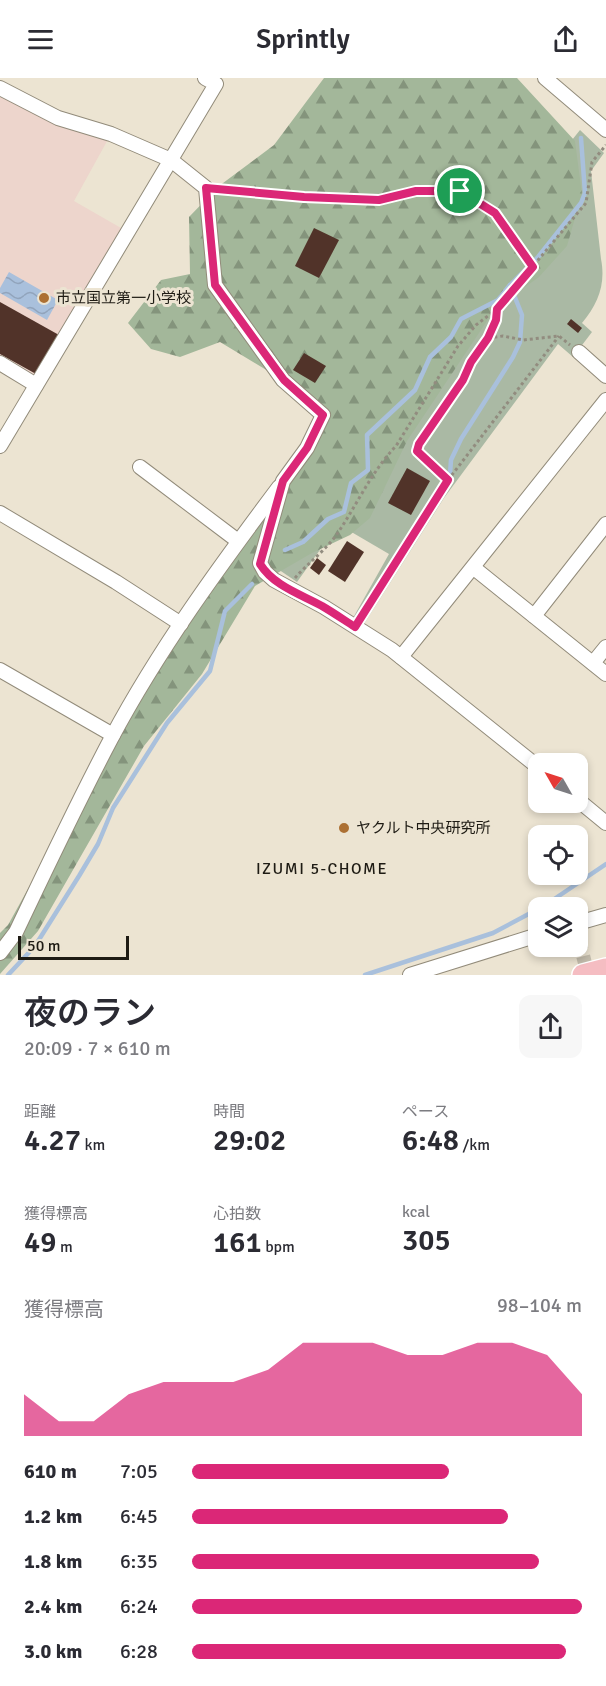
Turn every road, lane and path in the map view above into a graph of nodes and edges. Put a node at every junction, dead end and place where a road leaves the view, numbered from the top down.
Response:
1 (545, 78) edge
2 (213, 80) edge
3 (0, 88) edge
4 (606, 130) edge
5 (606, 145) edge
6 (171, 159) junction
7 (206, 188) junction
8 (533, 267) junction
9 (497, 309) junction
10 (559, 336) junction
11 (488, 338) junction
12 (579, 352) joint
13 (0, 363) edge
14 (606, 375) edge
15 (36, 385) junction
16 (606, 400) edge
17 (0, 446) edge
18 (140, 467) dead end
19 (448, 480) junction
20 (283, 481) junction
21 (0, 513) edge
22 (606, 524) edge
23 (238, 541) junction
24 (474, 568) junction
25 (287, 588) junction
26 (534, 616) junction
27 (181, 624) junction
28 (355, 627) junction
29 (606, 647) edge
30 (401, 657) junction
31 (593, 663) junction
32 (0, 670) edge
33 (606, 674) edge
34 (113, 735) junction
35 (528, 758) edge
36 (588, 808) edge
37 (606, 823) edge
38 (606, 915) edge
39 (588, 920) edge
40 (528, 938) edge
41 (0, 953) edge
42 (606, 969) edge
43 (410, 975) edge
44 (583, 975) edge

1 - 4 street
2 - 6 street
3 - 6 street
5 - 8 path
6 - 7 street
6 - 15 street
7 - 8 path
7 - 20 street
8 - 9 path
9 - 11 path
9 - 25 path
10 - 11 path
10 - 12 path
10 - 19 path
11 - 19 path
12 - 14 street
13 - 15 street
15 - 17 street
16 - 24 street
18 - 23 street
19 - 28 path
20 - 23 street
20 - 25 street
21 - 27 street
22 - 26 street
23 - 27 street
24 - 26 street
24 - 30 street
25 - 28 street
26 - 31 street
27 - 34 street
28 - 30 street
29 - 31 street
30 - 35 street
31 - 33 street
32 - 34 street
34 - 41 street
36 - 37 street
38 - 39 street
40 - 43 street
42 - 44 highway

